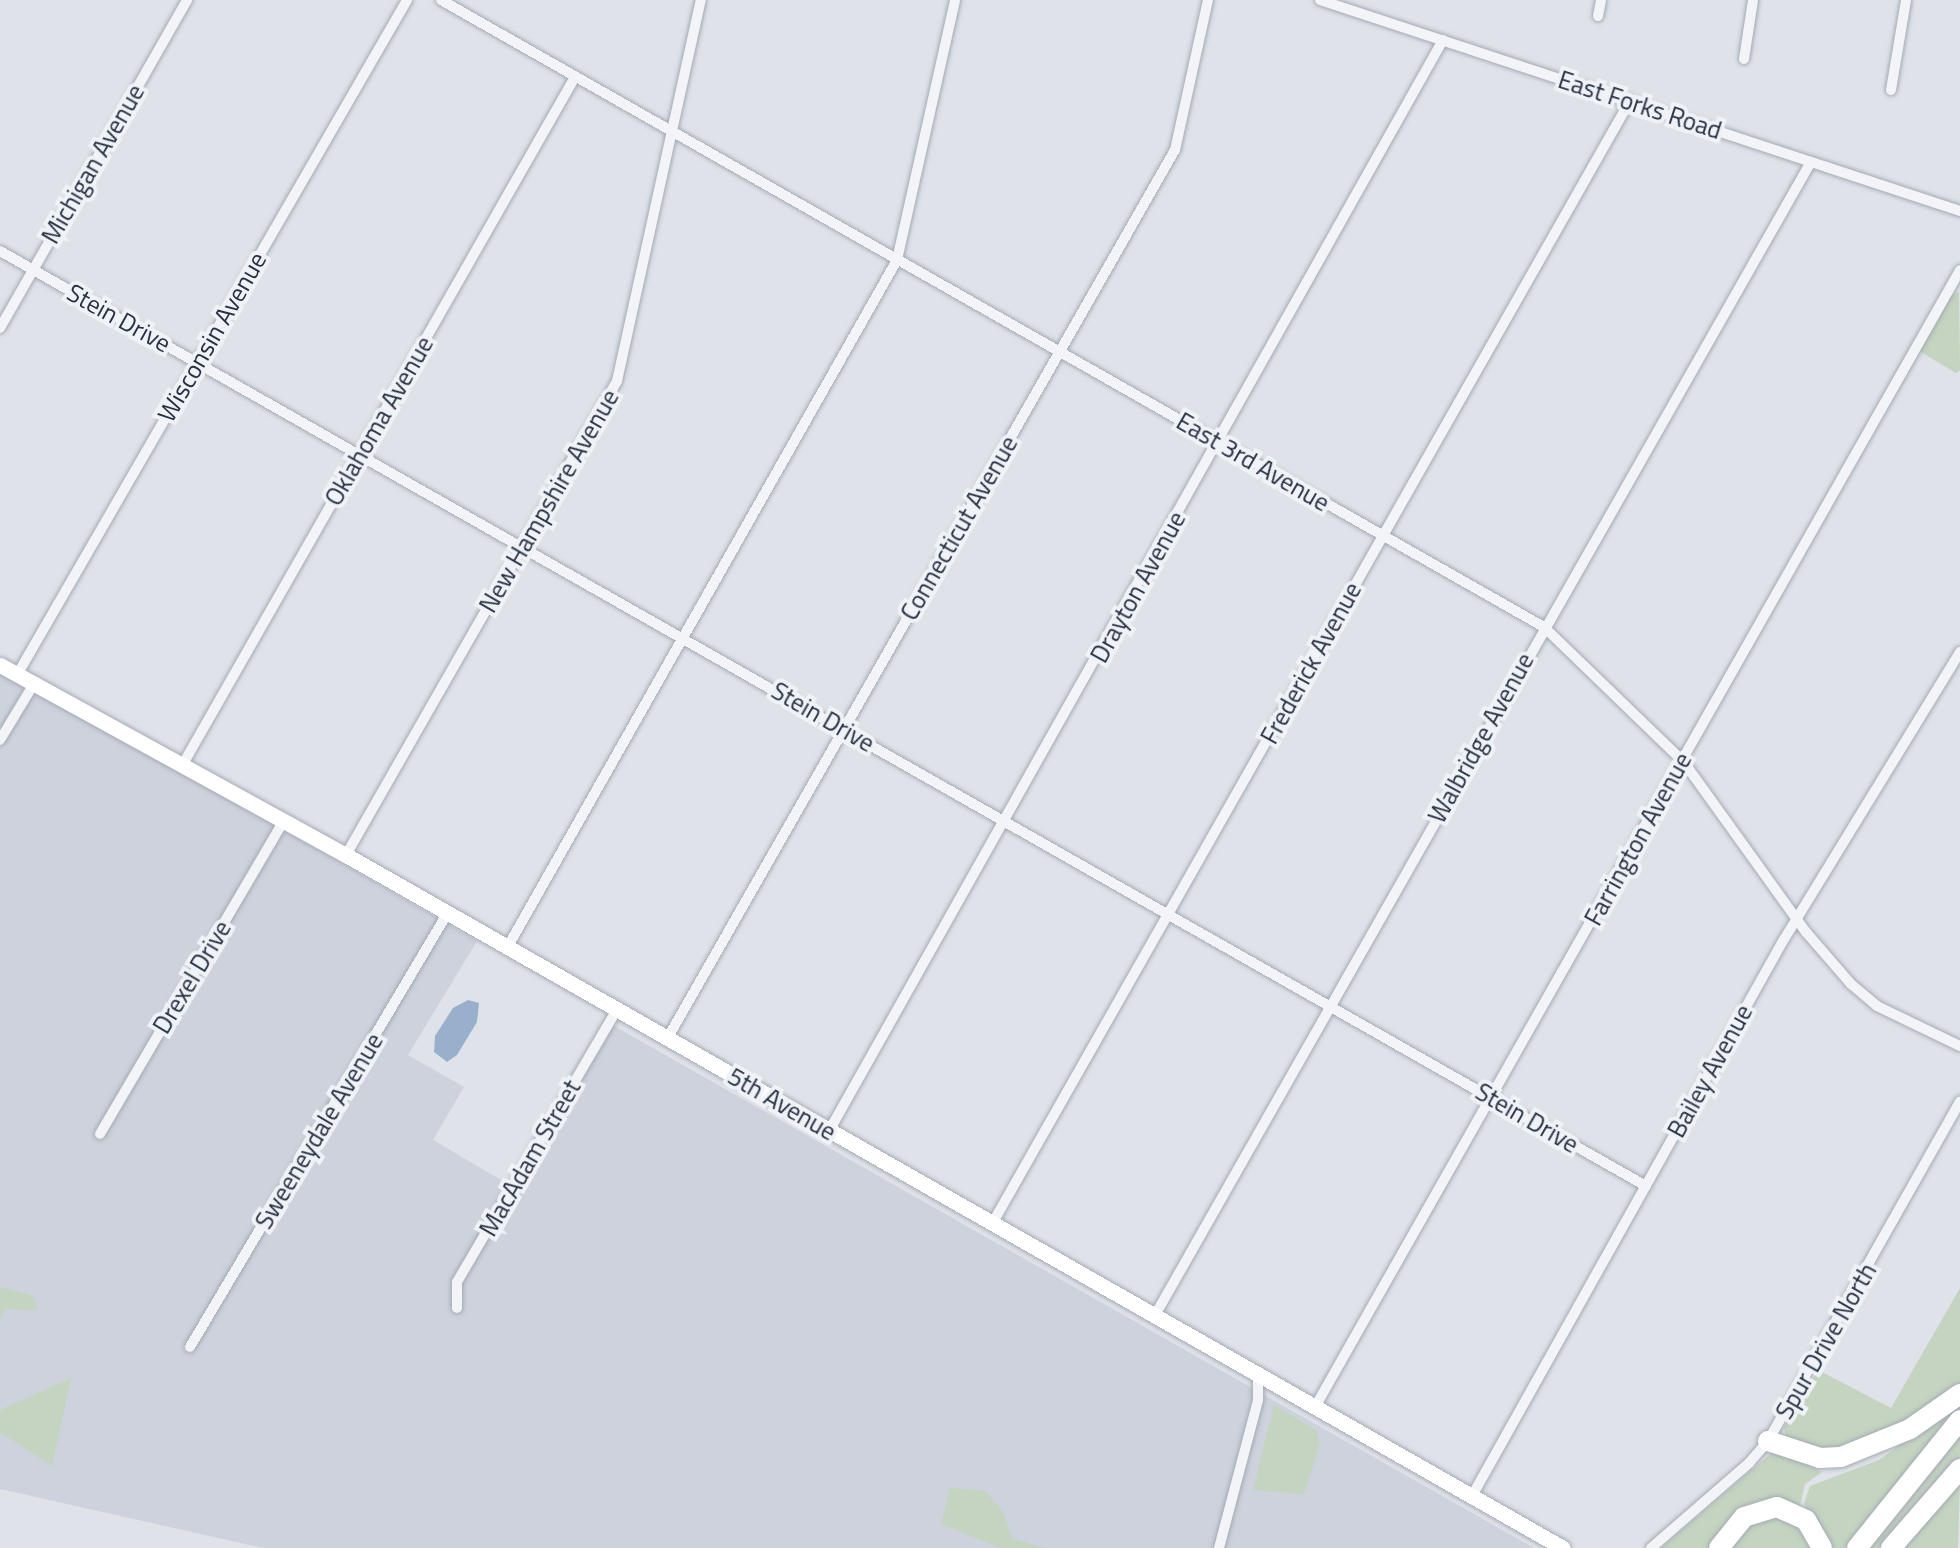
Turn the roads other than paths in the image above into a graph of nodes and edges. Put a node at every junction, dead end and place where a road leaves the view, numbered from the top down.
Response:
1 (187, 0) edge
2 (407, 0) edge
3 (441, 0) edge
4 (700, 0) edge
5 (955, 0) edge
6 (1208, 0) edge
7 (1320, 0) edge
8 (1601, 0) edge
9 (1753, 0) edge
10 (1906, 0) edge
11 (1598, 16) dead end
12 (1444, 40) junction
13 (1744, 59) dead end
14 (575, 77) junction
15 (1891, 90) dead end
16 (1630, 102) junction
17 (673, 133) junction
18 (1811, 162) junction
19 (1960, 211) edge
20 (0, 251) edge
21 (897, 260) junction
22 (34, 269) junction
23 (1960, 270) edge
24 (1956, 280) edge
25 (0, 328) edge
26 (1060, 352) junction
27 (197, 362) junction
28 (1220, 442) junction
29 (360, 454) junction
30 (1383, 537) junction
31 (522, 546) junction
32 (1544, 627) junction
33 (684, 638) junction
34 (1960, 652) edge
35 (0, 665) edge
36 (17, 675) junction
37 (36, 682) junction
38 (843, 729) junction
39 (0, 740) edge
40 (1682, 760) junction
41 (183, 764) junction
42 (284, 820) junction
43 (1007, 822) junction
44 (346, 855) junction
45 (447, 914) junction
46 (1168, 914) junction
47 (1797, 918) junction
48 (507, 948) junction
49 (1328, 1005) junction
50 (616, 1011) junction
51 (667, 1039) junction
52 (1960, 1046) edge
53 (1492, 1097) junction
54 (1960, 1101) edge
55 (829, 1132) junction
56 (100, 1134) dead end
57 (1646, 1186) junction
58 (992, 1224) junction
59 (457, 1308) dead end
60 (1154, 1317) junction
61 (190, 1347) dead end
62 (1258, 1374) junction
63 (1960, 1394) edge
64 (1315, 1407) junction
65 (1960, 1420) edge
66 (1768, 1442) junction
67 (1960, 1469) edge
68 (1472, 1496) junction
69 (1220, 1548) edge
70 (1562, 1548) edge
71 (1651, 1548) edge
72 (1719, 1548) edge
73 (1822, 1548) edge
74 (1858, 1548) edge
75 (1892, 1548) edge

1 - 22 street, Michigan Avenue
2 - 27 street, Wisconsin Avenue
3 - 14 street, East 3rd Avenue
4 - 17 street, New Hampshire Avenue
5 - 21 street
6 - 26 street, Connecticut Avenue
7 - 12 street, East Forks Road
8 - 11 street
9 - 13 street
10 - 15 street
12 - 16 street, East Forks Road
12 - 28 street, Drayton Avenue
14 - 17 street, East 3rd Avenue
14 - 29 street, Oklahoma Avenue
16 - 18 street, East Forks Road
16 - 30 street, Frederick Avenue
17 - 21 street, East 3rd Avenue
17 - 31 street, New Hampshire Avenue
18 - 19 street, East Forks Road
18 - 32 street, Walbridge Avenue
20 - 22 street, Stein Drive
21 - 26 street, East 3rd Avenue
21 - 33 street
22 - 25 street, Michigan Avenue
22 - 27 street, Stein Drive
23 - 24 street, Farrington Avenue
24 - 40 street, Farrington Avenue
26 - 28 street, East 3rd Avenue
26 - 38 street, Connecticut Avenue
27 - 29 street, Stein Drive
27 - 36 street, Wisconsin Avenue
28 - 30 street, East 3rd Avenue
28 - 43 street, Drayton Avenue
29 - 31 street, Stein Drive
29 - 41 street, Oklahoma Avenue
30 - 32 street, East 3rd Avenue
30 - 46 street, Frederick Avenue
31 - 33 street, Stein Drive
31 - 44 street, New Hampshire Avenue
32 - 40 street, East 3rd Avenue
32 - 49 street, Walbridge Avenue
33 - 38 street, Stein Drive
33 - 48 street
34 - 47 street, Bailey Avenue
35 - 36 main road, 5th Avenue
36 - 37 main road, 5th Avenue
37 - 39 street
37 - 41 main road, 5th Avenue
38 - 43 street, Stein Drive
38 - 51 street, Connecticut Avenue
40 - 47 street, East 3rd Avenue
40 - 53 street, Farrington Avenue
41 - 42 main road, 5th Avenue
42 - 44 main road, 5th Avenue
42 - 56 street, Drexel Drive
43 - 46 street, Stein Drive
43 - 55 street, Drayton Avenue
44 - 45 main road, 5th Avenue
45 - 48 main road, 5th Avenue
45 - 61 street, Sweeneydale Avenue
46 - 49 street, Stein Drive
46 - 58 street, Frederick Avenue
47 - 52 street, East 3rd Avenue
47 - 57 street, Bailey Avenue
48 - 50 main road, 5th Avenue
49 - 53 street, Stein Drive
49 - 60 street, Walbridge Avenue
50 - 51 main road, 5th Avenue
50 - 59 street, MacAdam Street
51 - 55 main road, 5th Avenue
53 - 57 street, Stein Drive
53 - 64 street, Farrington Avenue
54 - 66 street, Spur Drive North
55 - 58 main road, 5th Avenue
57 - 68 street, Bailey Avenue
58 - 60 main road, 5th Avenue
60 - 62 main road, 5th Avenue
62 - 64 main road, 5th Avenue
62 - 69 street
63 - 66 highway
64 - 68 main road, 5th Avenue
65 - 74 highway
66 - 71 street, Spur Drive North
67 - 75 highway
68 - 70 main road, 5th Avenue
72 - 73 highway

